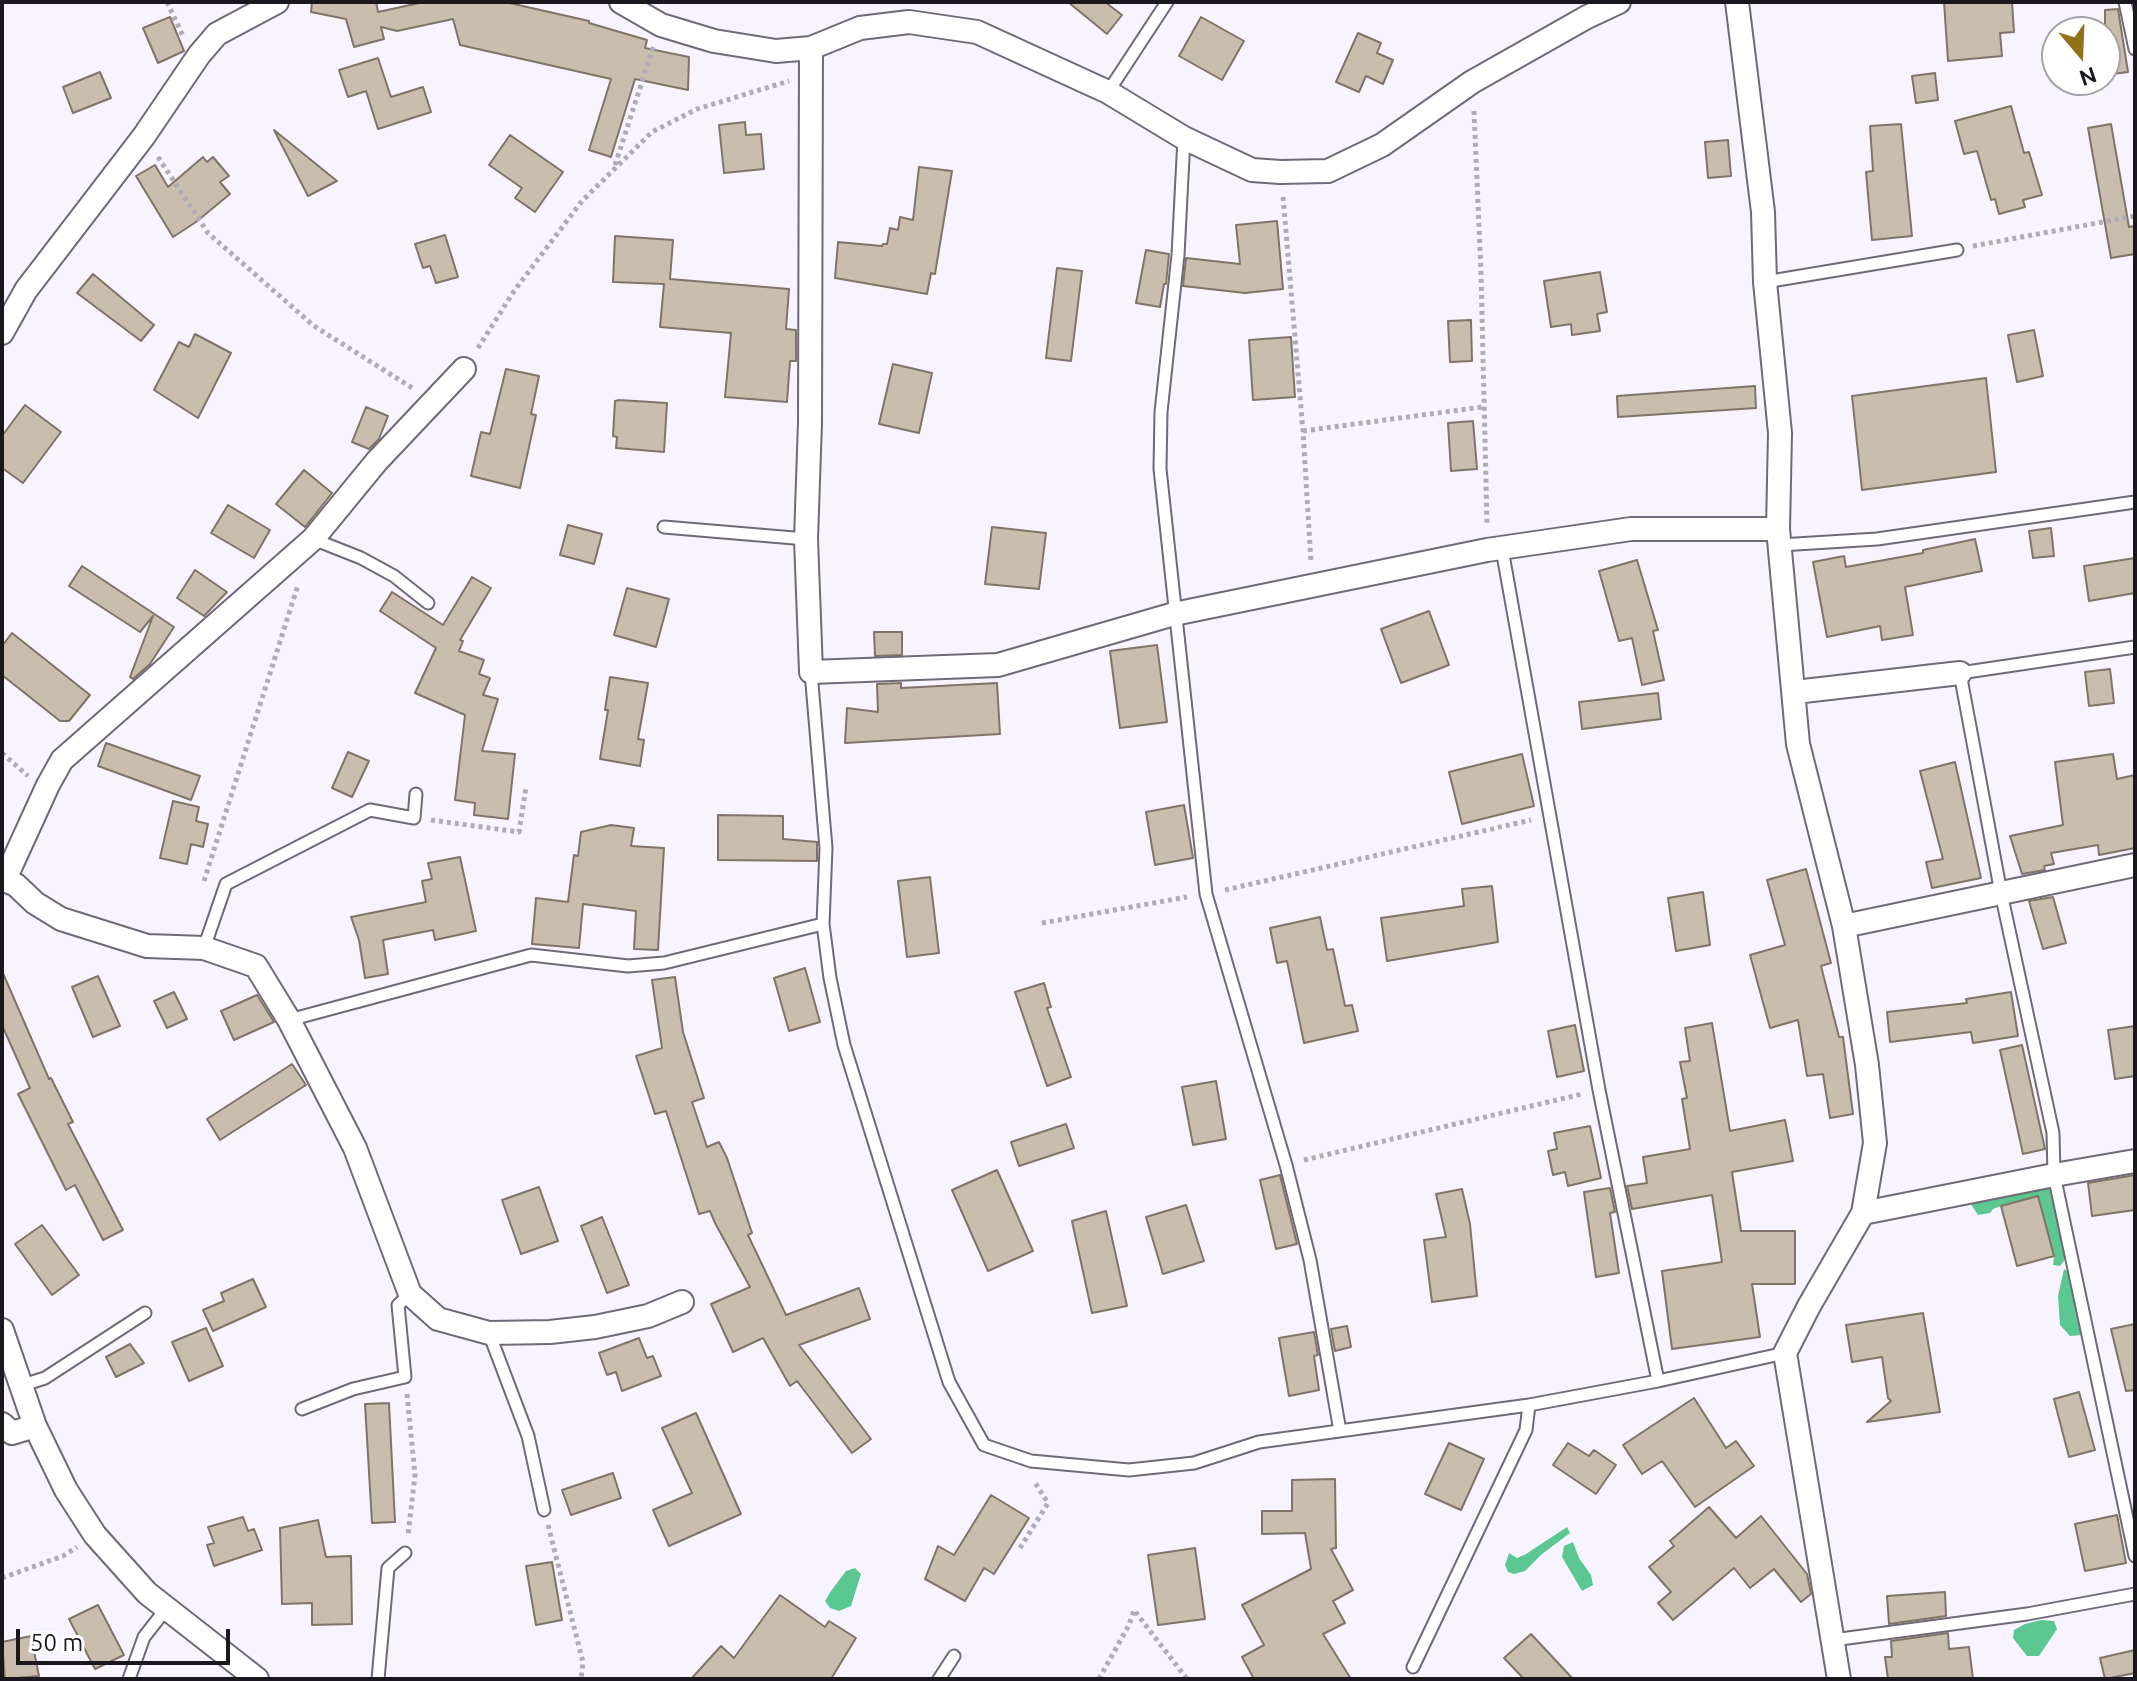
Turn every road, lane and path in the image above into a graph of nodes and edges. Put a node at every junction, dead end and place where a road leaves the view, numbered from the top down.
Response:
1 (167, 2) edge
2 (277, 2) edge
3 (621, 2) edge
4 (1167, 2) edge
5 (1619, 2) edge
6 (1737, 2) edge
7 (2125, 2) edge
8 (661, 25) junction
9 (811, 48) junction
10 (2135, 49) edge
11 (199, 55) junction
12 (811, 74) junction
13 (1472, 82) junction
14 (1108, 92) junction
15 (144, 136) junction
16 (1184, 138) junction
17 (615, 166) junction
18 (1280, 172) junction
19 (2135, 216) edge
20 (1957, 250) joint
21 (1765, 282) junction
22 (2, 333) edge
23 (464, 369) joint
24 (435, 402) junction
25 (1482, 407) junction
26 (1303, 431) junction
27 (2135, 502) edge
28 (664, 527) dead end
29 (1779, 537) junction
30 (806, 539) junction
31 (305, 547) junction
32 (1494, 550) junction
33 (1313, 586) junction
34 (428, 603) dead end
35 (1174, 614) junction
36 (2135, 647) edge
37 (811, 672) junction
38 (1960, 673) junction
39 (1795, 692) junction
40 (526, 787) dead end
41 (416, 794) dead end
42 (1551, 816) junction
43 (414, 818) junction
44 (2135, 865) edge
45 (4, 879) edge
46 (2001, 893) junction
47 (1206, 894) junction
48 (213, 920) junction
49 (1042, 923) dead end
50 (823, 924) junction
51 (1844, 926) junction
52 (204, 948) junction
53 (289, 1020) junction
54 (1599, 1090) junction
55 (2135, 1161) edge
56 (1286, 1165) junction
57 (2054, 1175) junction
58 (1863, 1213) junction
59 (410, 1294) junction
60 (682, 1302) dead end
61 (145, 1313) dead end
62 (2, 1330) edge
63 (489, 1333) junction
64 (1785, 1353) junction
65 (405, 1377) junction
66 (1658, 1381) junction
67 (23, 1385) junction
68 (1529, 1405) junction
69 (302, 1409) dead end
70 (2, 1424) edge
71 (35, 1426) junction
72 (1340, 1431) junction
73 (1031, 1461) junction
74 (544, 1510) joint
75 (95, 1535) junction
76 (1020, 1548) dead end
77 (405, 1553) joint
78 (2135, 1556) edge
79 (2, 1578) edge
80 (2135, 1594) edge
81 (166, 1609) junction
82 (1833, 1640) junction
83 (954, 1656) dead end
84 (1413, 1667) dead end
85 (129, 1679) edge
86 (257, 1679) edge
87 (378, 1679) edge
88 (581, 1679) edge
89 (939, 1679) edge
90 (1099, 1679) edge
91 (1187, 1679) edge
92 (1839, 1679) edge

1 - 11 path
2 - 11 street
3 - 8 street
4 - 14 lane
5 - 13 street
6 - 21 street
7 - 10 lane
8 - 9 street
8 - 17 path
9 - 12 street
9 - 14 street
11 - 15 street
12 - 17 path
12 - 30 street
13 - 18 street
13 - 25 path
14 - 16 street
15 - 22 street
15 - 24 path
16 - 18 street
16 - 35 lane
17 - 23 path
18 - 26 path
19 - 20 path
20 - 21 lane
21 - 29 street
23 - 24 street
24 - 31 street
25 - 26 path
25 - 32 path
26 - 33 path
27 - 29 lane
28 - 30 lane
29 - 32 street
29 - 39 street
30 - 37 street
31 - 34 lane
31 - 45 street
31 - 48 path
32 - 33 street
32 - 42 lane
33 - 35 street
35 - 37 street
35 - 47 lane
36 - 38 lane
37 - 50 lane
38 - 39 street
38 - 46 lane
39 - 51 street
40 - 43 path
41 - 43 lane
42 - 47 path
42 - 54 lane
43 - 48 lane
44 - 46 street
45 - 52 street
46 - 51 street
46 - 57 lane
47 - 49 path
47 - 56 lane
48 - 52 lane
50 - 53 lane
50 - 73 lane
51 - 58 street
52 - 53 street
53 - 59 street
54 - 56 path
54 - 66 lane
55 - 57 street
56 - 72 lane
57 - 58 street
57 - 78 lane
58 - 64 street
59 - 63 street
59 - 65 lane
60 - 63 street
61 - 67 lane
62 - 67 street
63 - 74 lane
64 - 66 lane
64 - 82 street
65 - 69 lane
65 - 77 path
66 - 68 lane
67 - 71 street
68 - 72 lane
68 - 84 lane
70 - 71 street
71 - 75 street
72 - 73 lane
73 - 76 path
74 - 88 path
75 - 79 path
75 - 81 street
77 - 87 lane
80 - 82 lane
81 - 85 lane
81 - 86 street
82 - 92 street
83 - 89 lane
90 - 91 path

